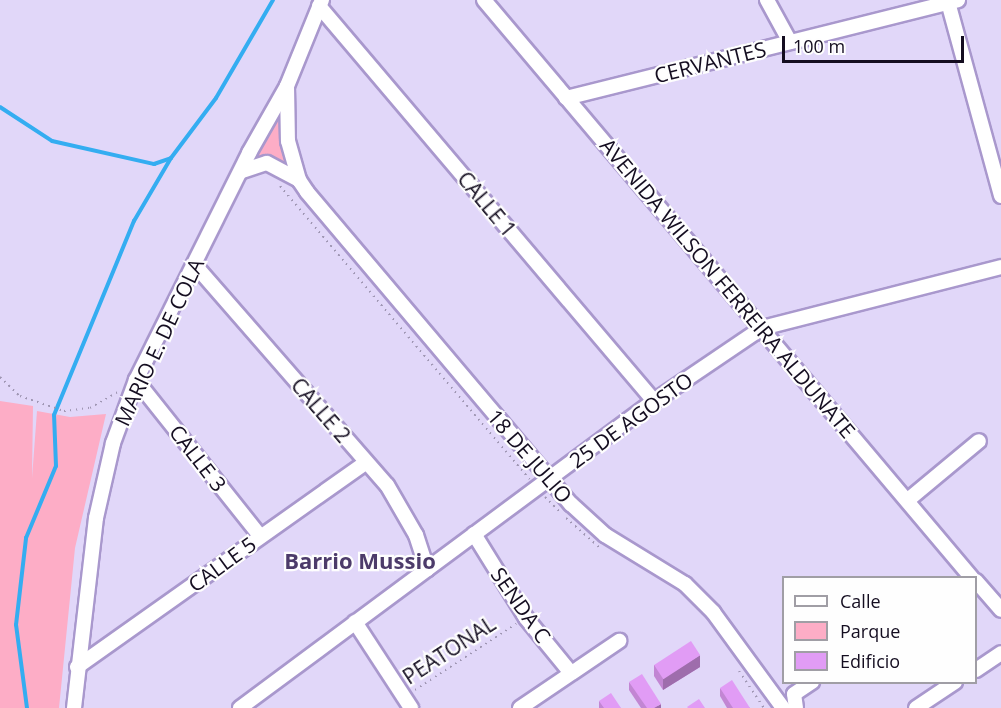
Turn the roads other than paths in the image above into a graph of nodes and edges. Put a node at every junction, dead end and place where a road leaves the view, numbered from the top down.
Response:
1 (484, 0) edge
2 (767, 0) edge
3 (953, 1) edge
4 (321, 3) edge
5 (790, 42) junction
6 (287, 86) junction
7 (566, 98) junction
8 (242, 171) junction
9 (299, 180) junction
10 (1001, 196) edge
11 (194, 264) junction
12 (1001, 267) edge
13 (762, 328) junction
14 (136, 380) junction
15 (654, 401) junction
16 (979, 441) dead end
17 (366, 462) junction
18 (550, 479) junction
19 (908, 500) junction
20 (474, 534) junction
21 (260, 536) junction
22 (427, 569) junction
23 (970, 576) edge
24 (977, 583) edge
25 (1001, 609) edge
26 (356, 622) junction
27 (619, 641) dead end
28 (1001, 653) edge
29 (77, 667) junction
30 (977, 668) edge
31 (571, 673) junction
32 (809, 684) edge
33 (952, 684) edge
34 (408, 703) edge
35 (74, 708) edge
36 (240, 708) edge
37 (519, 708) edge
38 (783, 708) edge
39 (796, 708) edge
40 (916, 708) edge

1 - 7 street, AVENIDA WILSON FERREIRA ALDUNATE
2 - 5 street
3 - 5 street, CERVANTES
3 - 10 street
4 - 6 street, MARIO E. DE COLA
4 - 15 street, CALLE 1
5 - 7 street, CERVANTES
6 - 8 street, MARIO E. DE COLA
6 - 9 street, 18 DE JULIO
7 - 13 street, AVENIDA WILSON FERREIRA ALDUNATE
8 - 9 street, 18 DE JULIO
8 - 11 street, MARIO E. DE COLA
9 - 18 street, 18 DE JULIO
11 - 14 street, MARIO E. DE COLA
11 - 17 street, CALLE 2
12 - 13 street, 25 DE AGOSTO
13 - 15 street, 25 DE AGOSTO
13 - 19 street, AVENIDA WILSON FERREIRA ALDUNATE
14 - 21 street, CALLE 3
14 - 29 street, MARIO E. DE COLA
15 - 18 street, 25 DE AGOSTO
16 - 19 street
17 - 21 street, CALLE 5
17 - 22 street, CALLE 2
18 - 20 street, 25 DE AGOSTO
18 - 38 street, 18 DE JULIO
19 - 23 street, AVENIDA WILSON FERREIRA ALDUNATE
20 - 22 street, 25 DE AGOSTO
20 - 31 street, SENDA C
21 - 29 street, CALLE 5
22 - 26 street, 25 DE AGOSTO
24 - 25 street
26 - 34 street
26 - 36 street, 25 DE AGOSTO
27 - 31 street
28 - 30 street
29 - 35 street, MARIO E. DE COLA
31 - 37 street
32 - 39 street
33 - 40 street

